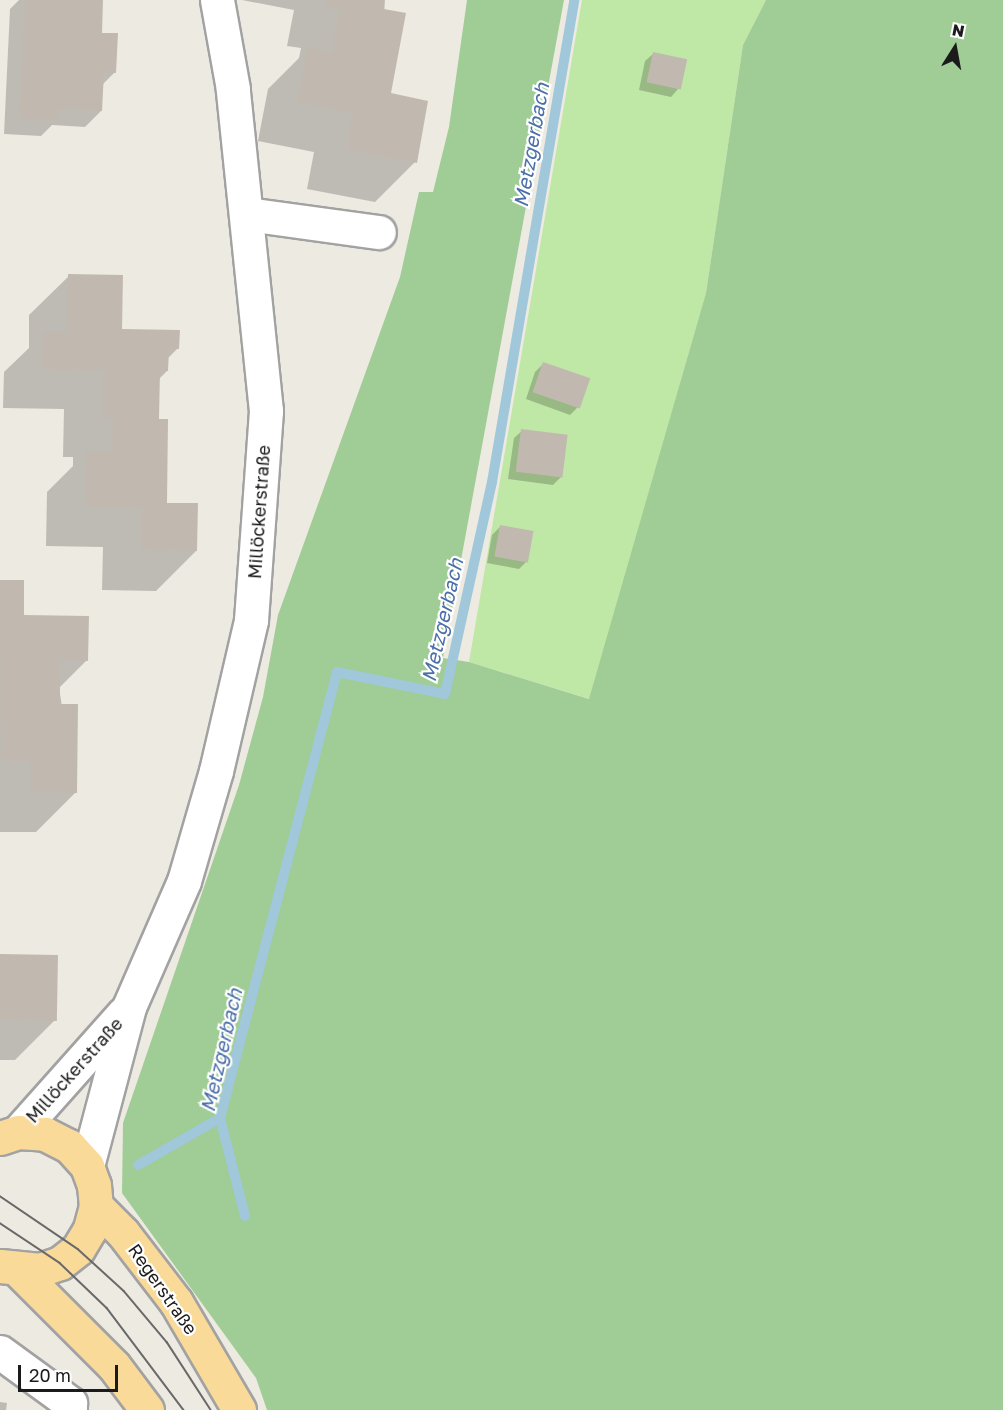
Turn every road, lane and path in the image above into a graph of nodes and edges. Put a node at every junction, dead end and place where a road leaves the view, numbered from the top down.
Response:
1 (217, 0) edge
2 (247, 214) junction
3 (379, 232) dead end
4 (129, 1007) junction
5 (9, 1135) edge
6 (87, 1166) junction
7 (96, 1206) junction
8 (10, 1268) edge
9 (0, 1352) edge
10 (70, 1410) edge
11 (147, 1410) edge
12 (239, 1410) edge

1 - 2 street, Millöckerstraße
2 - 3 street
2 - 4 street, Millöckerstraße
4 - 5 street, Millöckerstraße
4 - 6 street, Millöckerstraße
5 - 6 main road
6 - 7 main road
7 - 8 main road
7 - 12 main road, Regerstraße
8 - 11 main road
9 - 10 street

